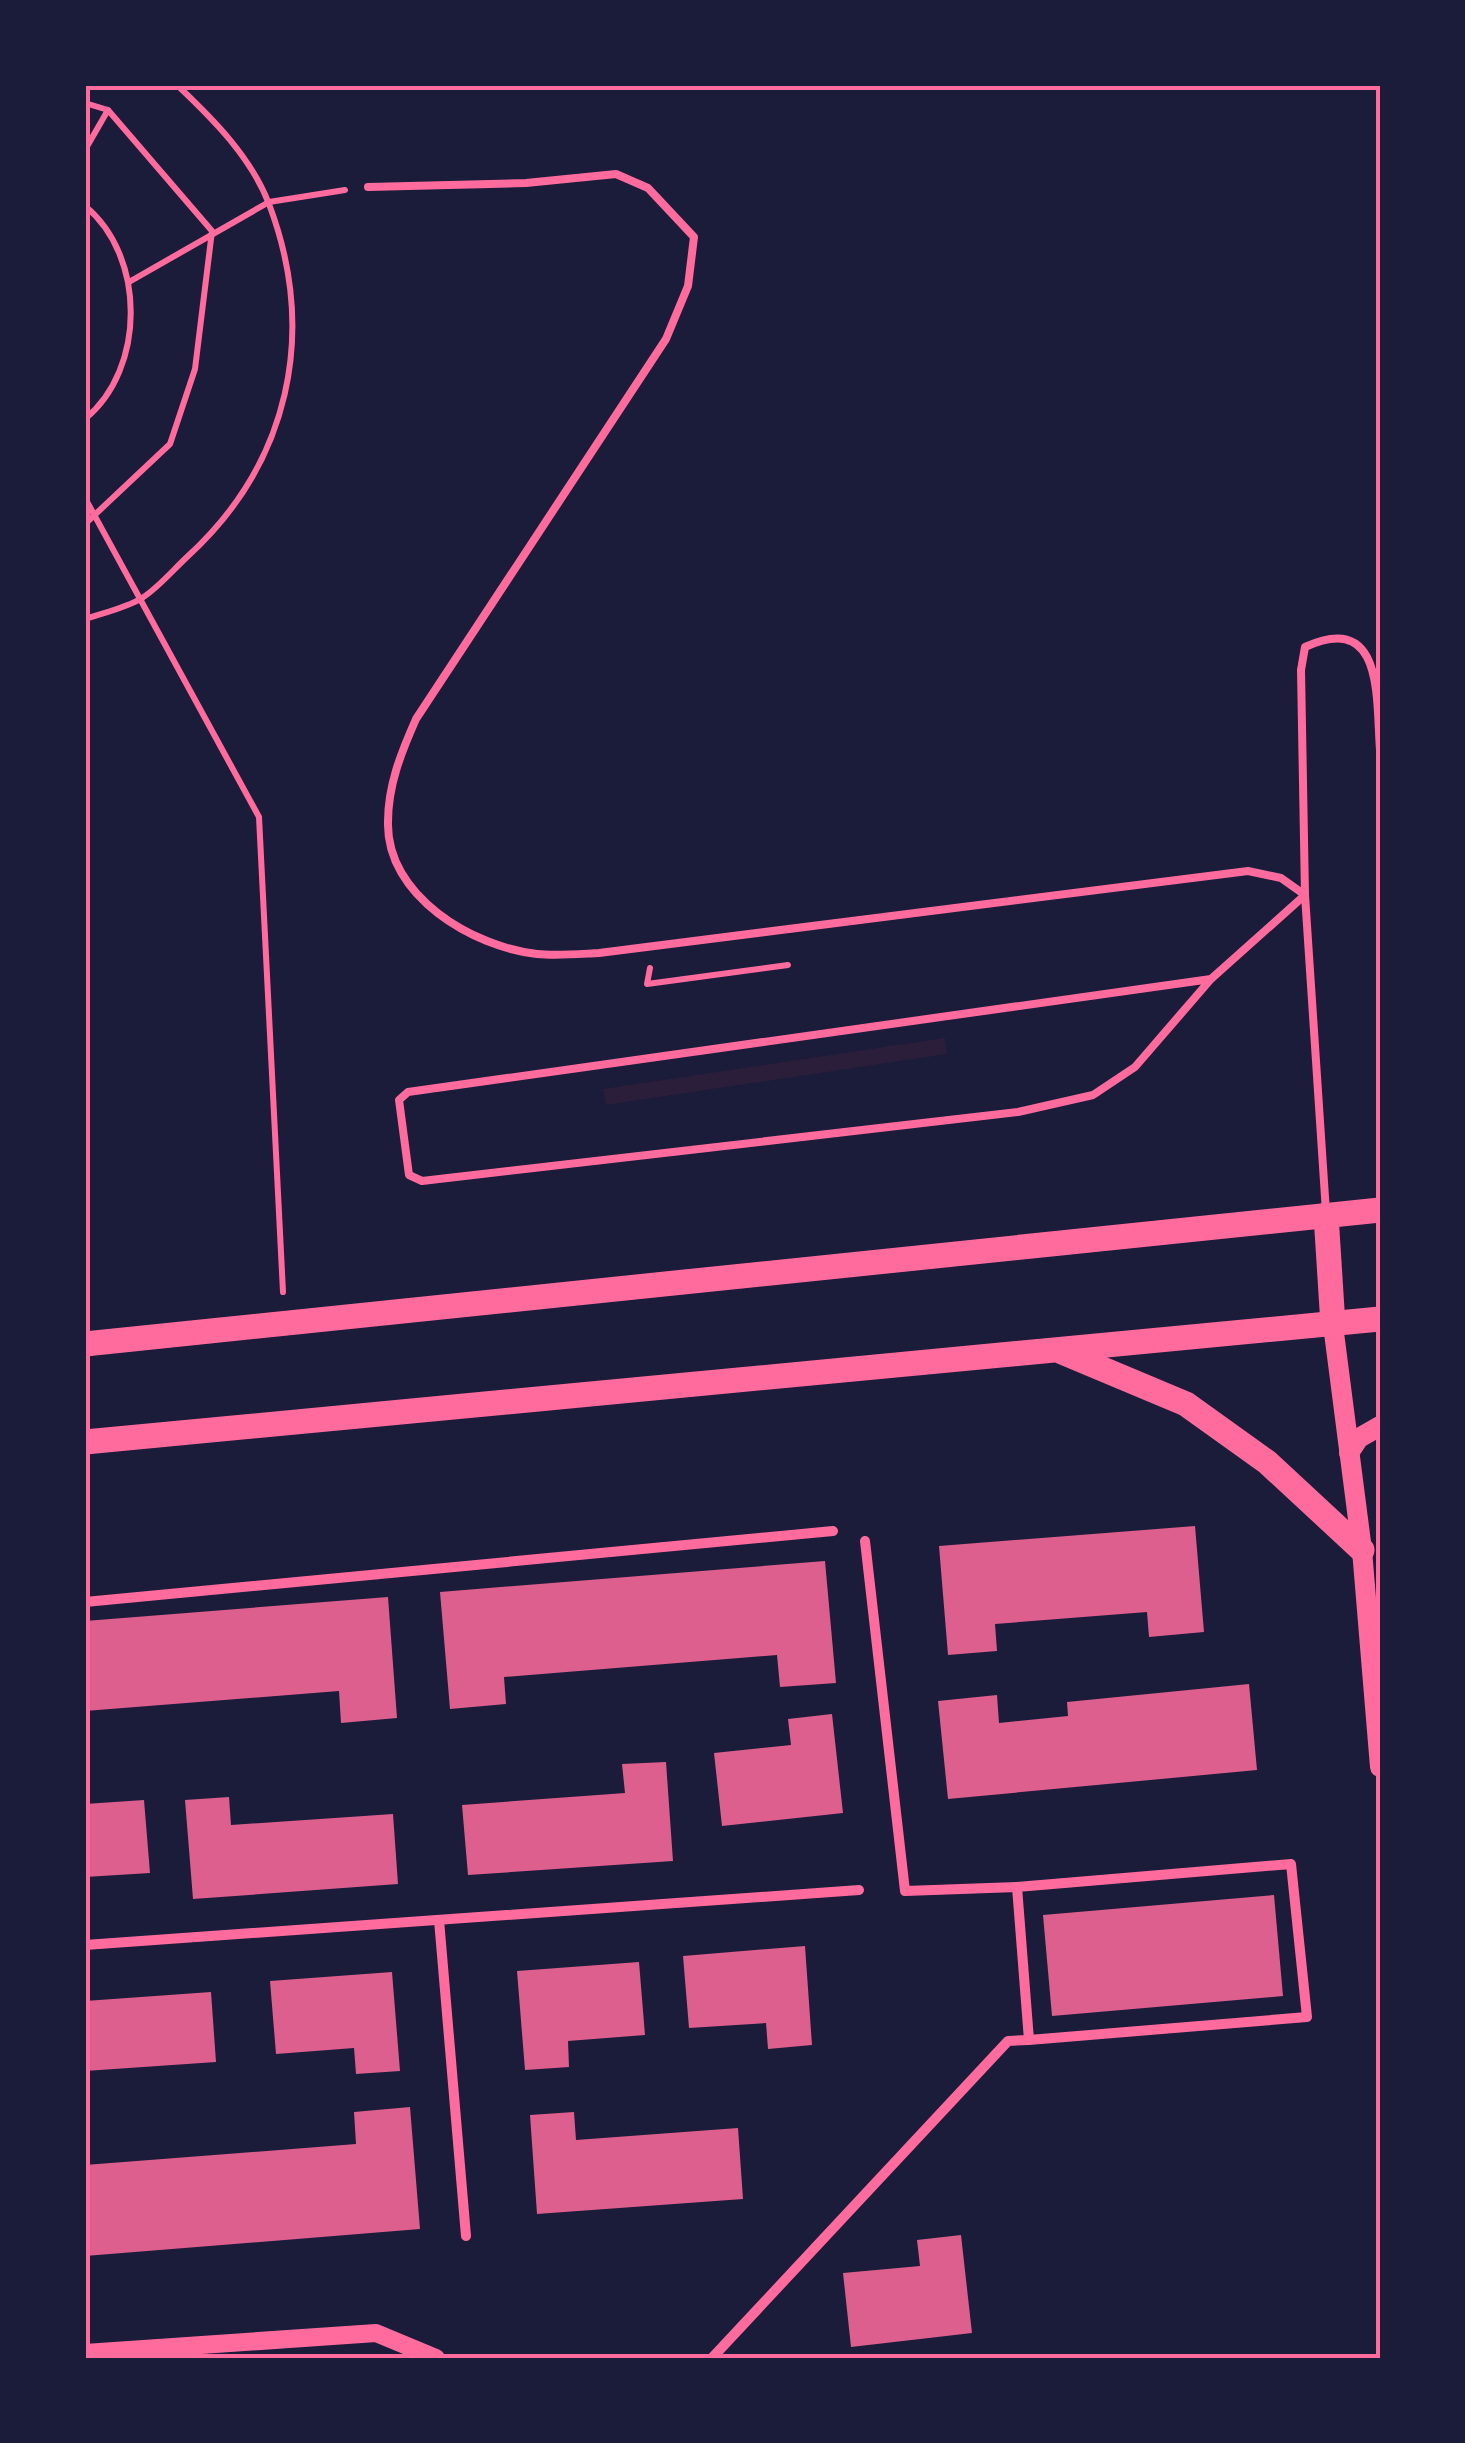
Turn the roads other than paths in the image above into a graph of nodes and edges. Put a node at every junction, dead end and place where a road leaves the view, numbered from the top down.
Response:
1 (368, 187) road end
2 (1380, 750) edge
3 (1304, 895) junction
4 (1211, 979) junction
5 (1380, 1210) edge
6 (1326, 1215) junction
7 (1380, 1319) edge
8 (1333, 1325) junction
9 (85, 1344) edge
10 (1058, 1350) junction
11 (1380, 1426) edge
12 (85, 1442) edge
13 (1349, 1452) junction
14 (833, 1531) dead end
15 (865, 1541) dead end
16 (1362, 1550) junction
17 (85, 1602) edge
18 (1380, 1767) edge
19 (1017, 1887) junction
20 (859, 1890) dead end
21 (440, 1920) junction
22 (85, 1945) edge
23 (1029, 2040) junction
24 (466, 2236) dead end
25 (85, 2353) edge
26 (436, 2358) edge
27 (712, 2358) edge

1 - 3 lane
2 - 3 lane
3 - 4 lane
3 - 6 lane
4 - 4 lane
5 - 6 main road
6 - 8 main road
6 - 9 main road
7 - 8 main road
8 - 10 main road
8 - 13 main road
10 - 12 main road
10 - 16 main road
11 - 13 main road
13 - 16 main road
14 - 17 street
15 - 19 street
16 - 18 main road
19 - 23 street
19 - 23 street
20 - 21 street
21 - 22 street
21 - 24 street
23 - 27 street
25 - 26 street

